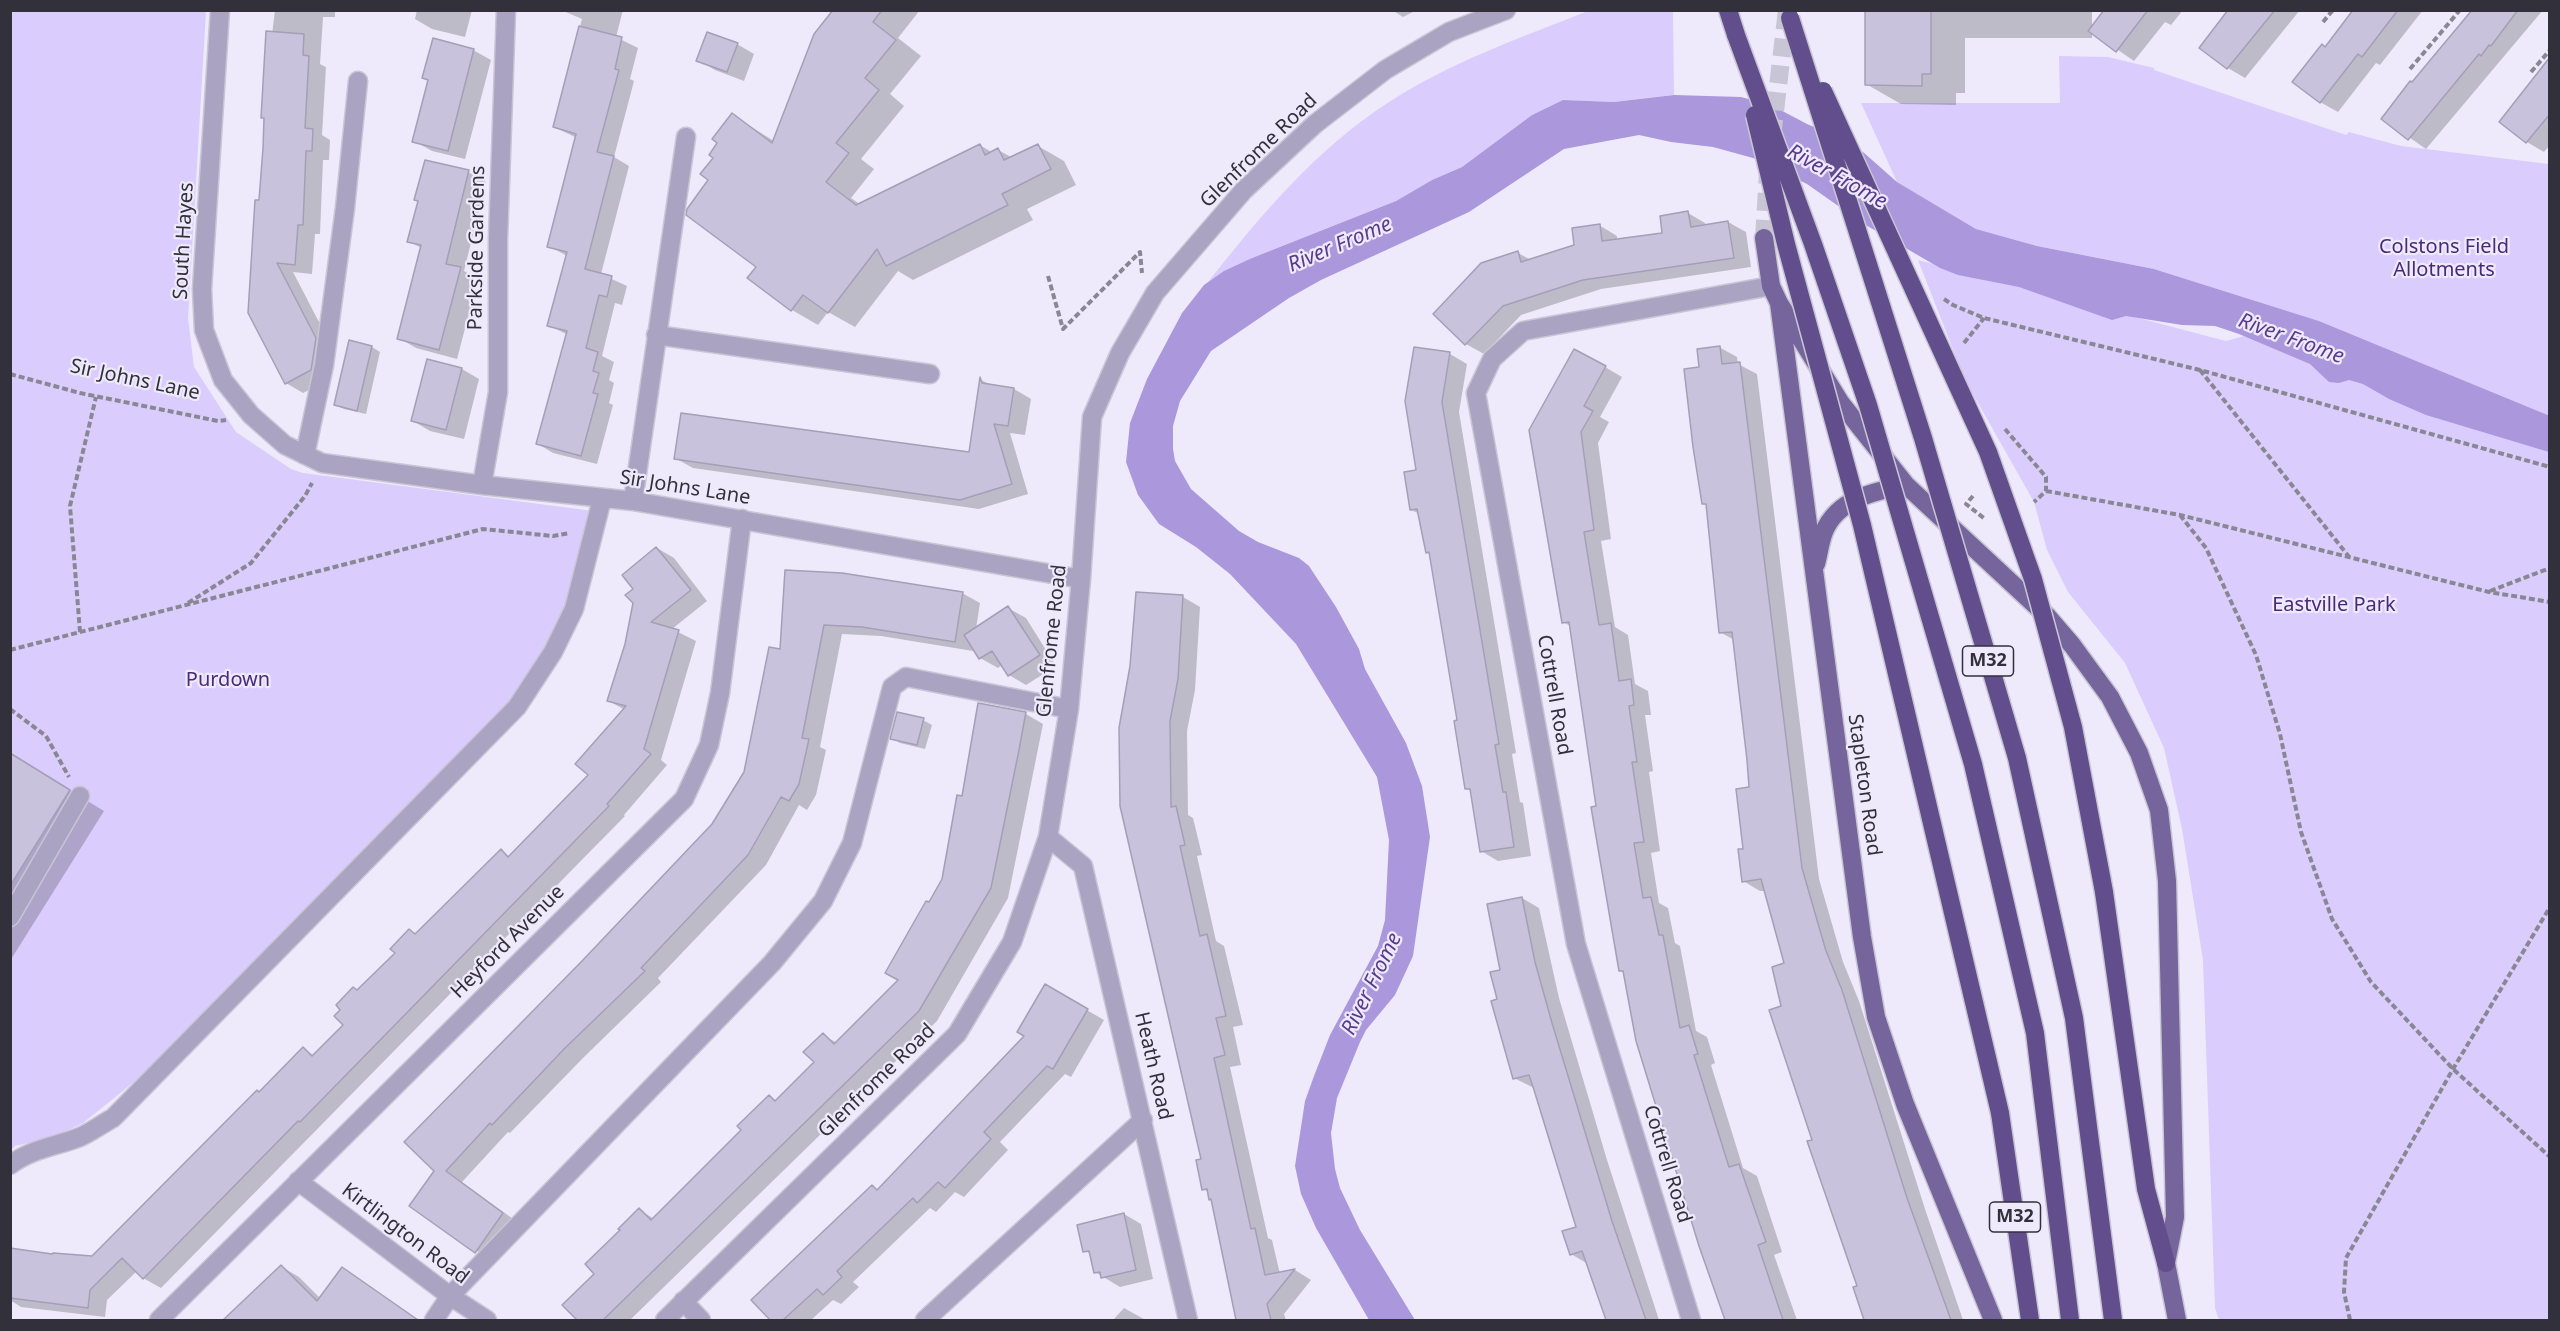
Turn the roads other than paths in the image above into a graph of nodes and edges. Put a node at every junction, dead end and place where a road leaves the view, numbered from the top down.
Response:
1 (220, 10) edge
2 (506, 10) edge
3 (1506, 10) edge
4 (1728, 10) edge
5 (1789, 14) edge
6 (1736, 35) junction
7 (358, 81) dead end
8 (686, 137) dead end
9 (1764, 237) tunnel mouth
10 (1771, 286) junction
11 (1779, 303) junction
12 (656, 332) junction
13 (930, 374) dead end
14 (285, 445) joint
15 (305, 455) junction
16 (1906, 484) junction
17 (482, 485) junction
18 (602, 499) junction
19 (633, 501) junction
20 (742, 519) junction
21 (1813, 574) junction
22 (1081, 579) junction
23 (1069, 709) junction
24 (80, 796) road end
25 (1048, 837) junction
26 (10, 917) edge
27 (1143, 1120) junction
28 (10, 1165) edge
29 (298, 1181) junction
30 (2166, 1263) junction
31 (450, 1296) junction
32 (683, 1301) junction
33 (159, 1320) edge
34 (434, 1320) edge
35 (487, 1320) edge
36 (665, 1320) edge
37 (701, 1320) edge
38 (925, 1320) edge
39 (1188, 1320) edge
40 (1691, 1320) edge
41 (1993, 1320) edge
42 (2030, 1320) edge
43 (2070, 1320) edge
44 (2113, 1320) edge
45 (2177, 1320) edge

1 - 14 street, South Hayes
2 - 17 street, Parkside Gardens
3 - 22 street, Glenfrome Road
4 - 6 highway, M32
5 - 30 highway, M32, bridge
5 - 44 highway, M32, bridge
6 - 42 highway, M32, bridge
6 - 43 highway, M32, bridge
7 - 15 street
8 - 12 street
9 - 10 main road, Stapleton Road
10 - 11 main road, Stapleton Road
10 - 40 street, Cottrell Road
11 - 16 main road
11 - 21 main road, Stapleton Road
12 - 13 street
12 - 19 street
14 - 15 street, Sir Johns Lane
15 - 17 street, Sir Johns Lane
16 - 21 main road
16 - 30 main road
17 - 18 street, Sir Johns Lane
18 - 19 street, Sir Johns Lane
18 - 28 street
19 - 20 street, Sir Johns Lane
20 - 22 street, Sir Johns Lane
20 - 29 street, Heyford Avenue
21 - 41 main road, Stapleton Road
22 - 23 street, Glenfrome Road
23 - 25 street, Glenfrome Road
23 - 31 street
24 - 26 street
25 - 27 street, Heath Road
25 - 32 street, Glenfrome Road
27 - 38 street
27 - 39 street, Heath Road
29 - 31 street, Kirtlington Road
29 - 33 street, Heyford Avenue
30 - 45 main road
31 - 34 street
31 - 35 street, Kirtlington Road
32 - 36 street, Glenfrome Road
32 - 37 street

